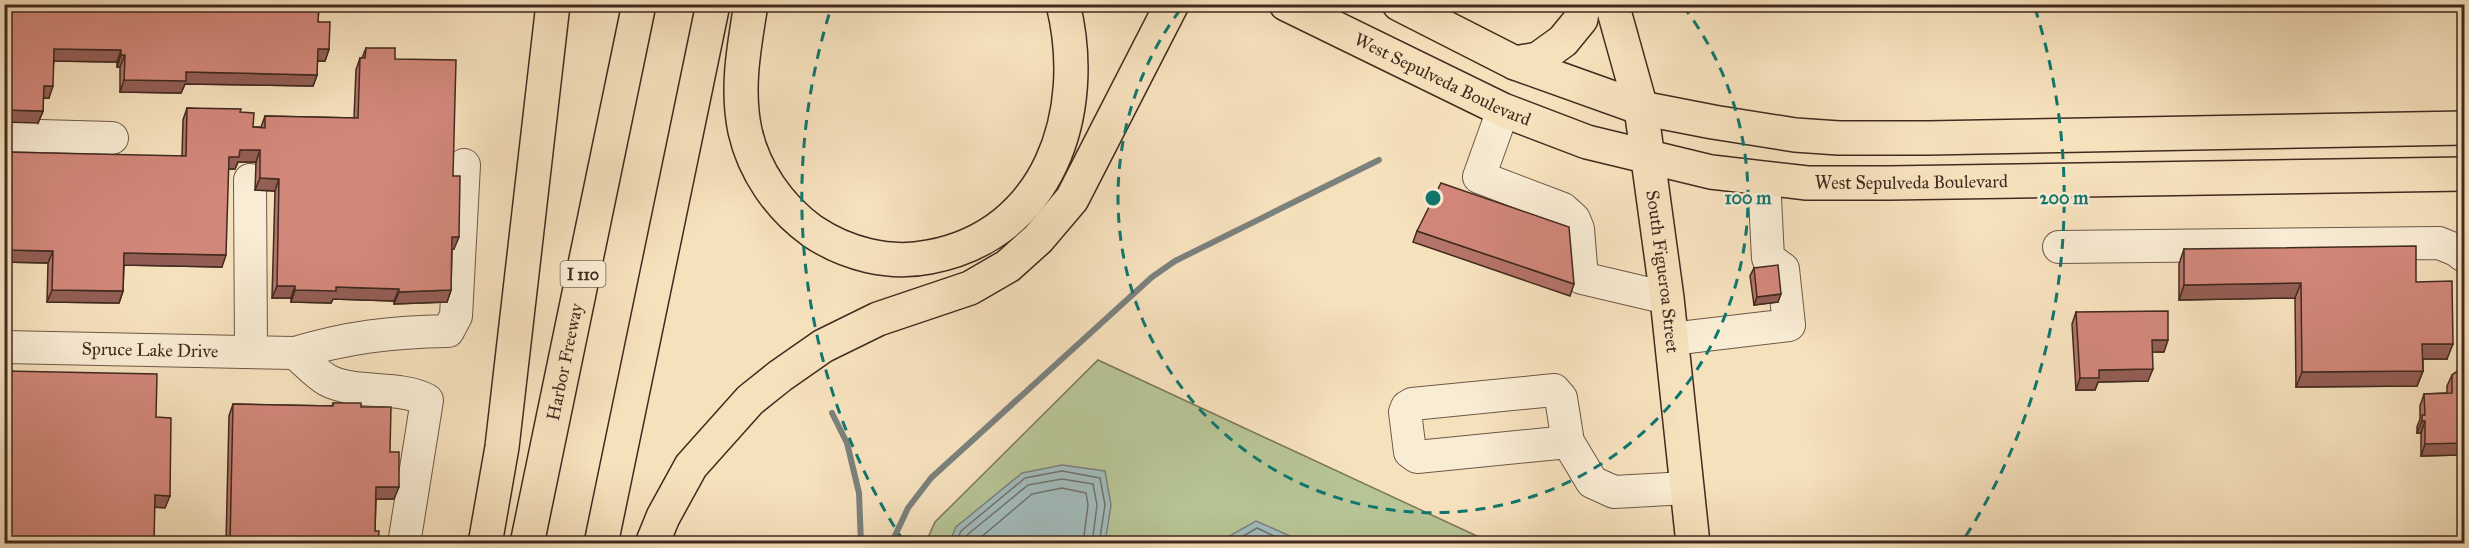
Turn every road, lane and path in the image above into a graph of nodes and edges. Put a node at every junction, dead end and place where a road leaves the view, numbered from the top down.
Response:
1 (553, 4) edge
2 (639, 4) edge
3 (713, 4) edge
4 (751, 4) edge
5 (1063, 4) edge
6 (1172, 4) edge
7 (1286, 4) edge
8 (1399, 4) edge
9 (1583, 4) edge
10 (1612, 4) edge
11 (1515, 63) junction
12 (1641, 108) junction
13 (1503, 110) junction
14 (2464, 128) edge
15 (4, 135) edge
16 (112, 138) dead end
17 (1647, 156) junction
18 (464, 165) dead end
19 (2464, 174) edge
20 (1764, 178) junction
21 (250, 180) dead end
22 (2059, 248) dead end
23 (2464, 256) edge
24 (1667, 298) junction
25 (1671, 339) junction
26 (4, 347) edge
27 (250, 351) junction
28 (295, 353) junction
29 (1568, 442) junction
30 (1687, 488) junction
31 (404, 543) edge
32 (484, 543) edge
33 (527, 543) edge
34 (601, 543) edge
35 (652, 543) edge
36 (1693, 543) edge

1 - 32 main road
2 - 33 main road, Harbor Freeway / I 110
3 - 34 main road
4 - 5 main road
6 - 35 main road
7 - 13 main road, West Sepulveda Boulevard
8 - 11 main road
9 - 11 main road
10 - 12 main road, South Figueroa Street
11 - 12 main road
12 - 14 main road
12 - 17 main road, South Figueroa Street
13 - 17 main road, West Sepulveda Boulevard
13 - 24 street
15 - 16 street
17 - 20 main road, West Sepulveda Boulevard
17 - 24 main road, South Figueroa Street
18 - 28 street, Spruce Lake Drive
19 - 20 main road, West Sepulveda Boulevard
20 - 25 street
21 - 27 street
22 - 23 street
24 - 25 main road, South Figueroa Street
25 - 30 main road, South Figueroa Street
26 - 27 street, Spruce Lake Drive
27 - 28 street, Spruce Lake Drive
28 - 31 street
29 - 29 street
29 - 30 street
30 - 36 main road, South Figueroa Street

